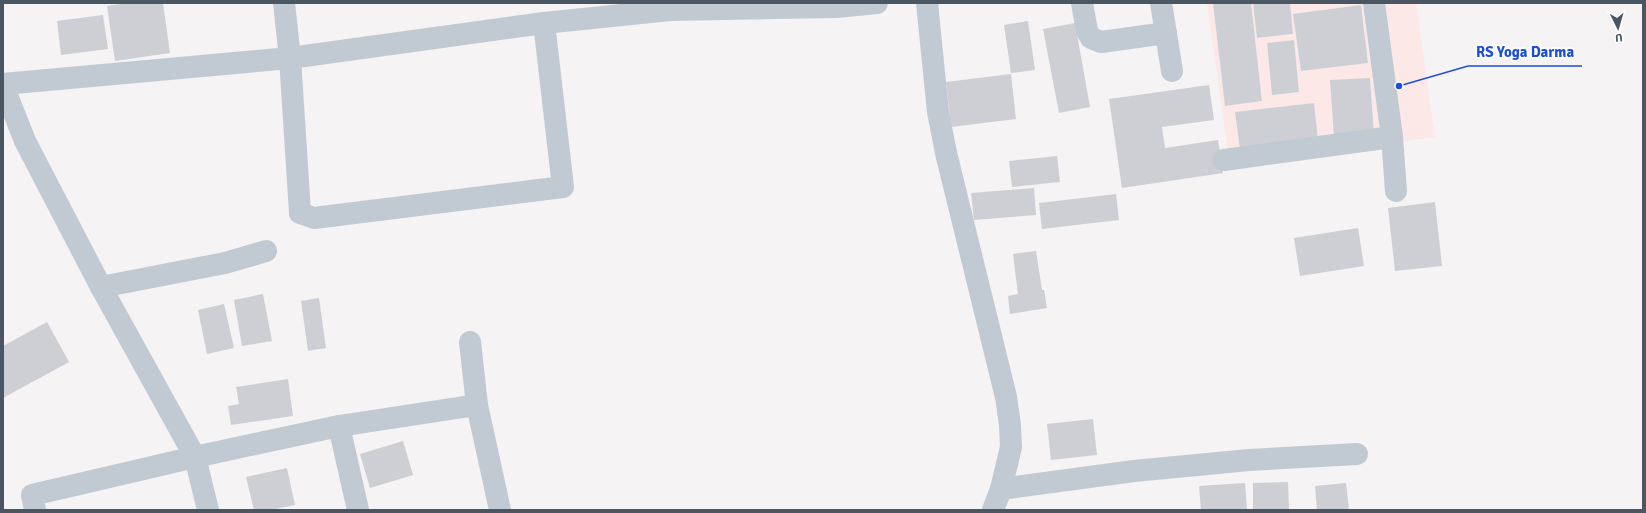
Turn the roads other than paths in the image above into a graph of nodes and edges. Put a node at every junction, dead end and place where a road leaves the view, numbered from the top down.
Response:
1 (284, 3) edge
2 (877, 3) edge
3 (927, 3) edge
4 (1082, 3) edge
5 (1161, 3) edge
6 (1374, 3) edge
7 (836, 5) edge
8 (544, 23) junction
9 (1166, 32) junction
10 (290, 58) junction
11 (1172, 71) dead end
12 (3, 85) edge
13 (1392, 136) junction
14 (1224, 160) dead end
15 (1396, 191) dead end
16 (266, 251) dead end
17 (101, 287) junction
18 (470, 342) dead end
19 (477, 405) junction
20 (339, 426) junction
21 (1357, 454) dead end
22 (194, 457) junction
23 (1001, 489) junction
24 (35, 510) edge
25 (208, 510) edge
26 (358, 510) edge
27 (500, 510) edge
28 (993, 510) edge

1 - 10 street
2 - 7 street
3 - 23 street
4 - 9 street
5 - 9 street
6 - 13 street
7 - 8 street
8 - 10 street
8 - 10 street
9 - 11 street
10 - 12 street
12 - 17 street
13 - 14 street
13 - 15 street
16 - 17 street
17 - 22 street
18 - 19 street
19 - 20 street
19 - 27 street
20 - 22 street
20 - 26 street
21 - 23 street
22 - 24 street
22 - 25 street
23 - 28 street

